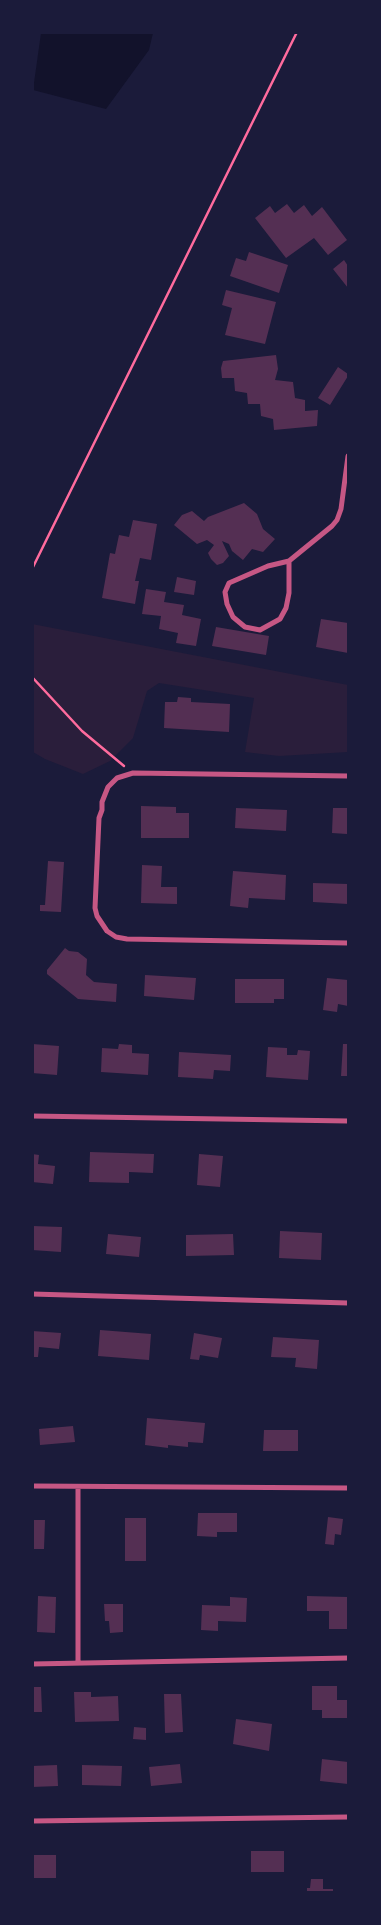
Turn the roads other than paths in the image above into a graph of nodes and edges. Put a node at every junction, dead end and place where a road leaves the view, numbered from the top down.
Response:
1 (348, 456) edge
2 (289, 561) junction
3 (348, 776) edge
4 (348, 943) edge
5 (32, 1116) edge
6 (348, 1121) edge
7 (32, 1294) edge
8 (348, 1303) edge
9 (32, 1486) edge
10 (78, 1487) junction
11 (348, 1488) edge
12 (348, 1658) edge
13 (78, 1663) junction
14 (32, 1664) edge
15 (348, 1817) edge
16 (32, 1821) edge

1 - 2 street
2 - 2 street
3 - 4 street
5 - 6 street
7 - 8 street
9 - 10 street
10 - 11 street
10 - 13 street
12 - 13 street
13 - 14 street
15 - 16 street

